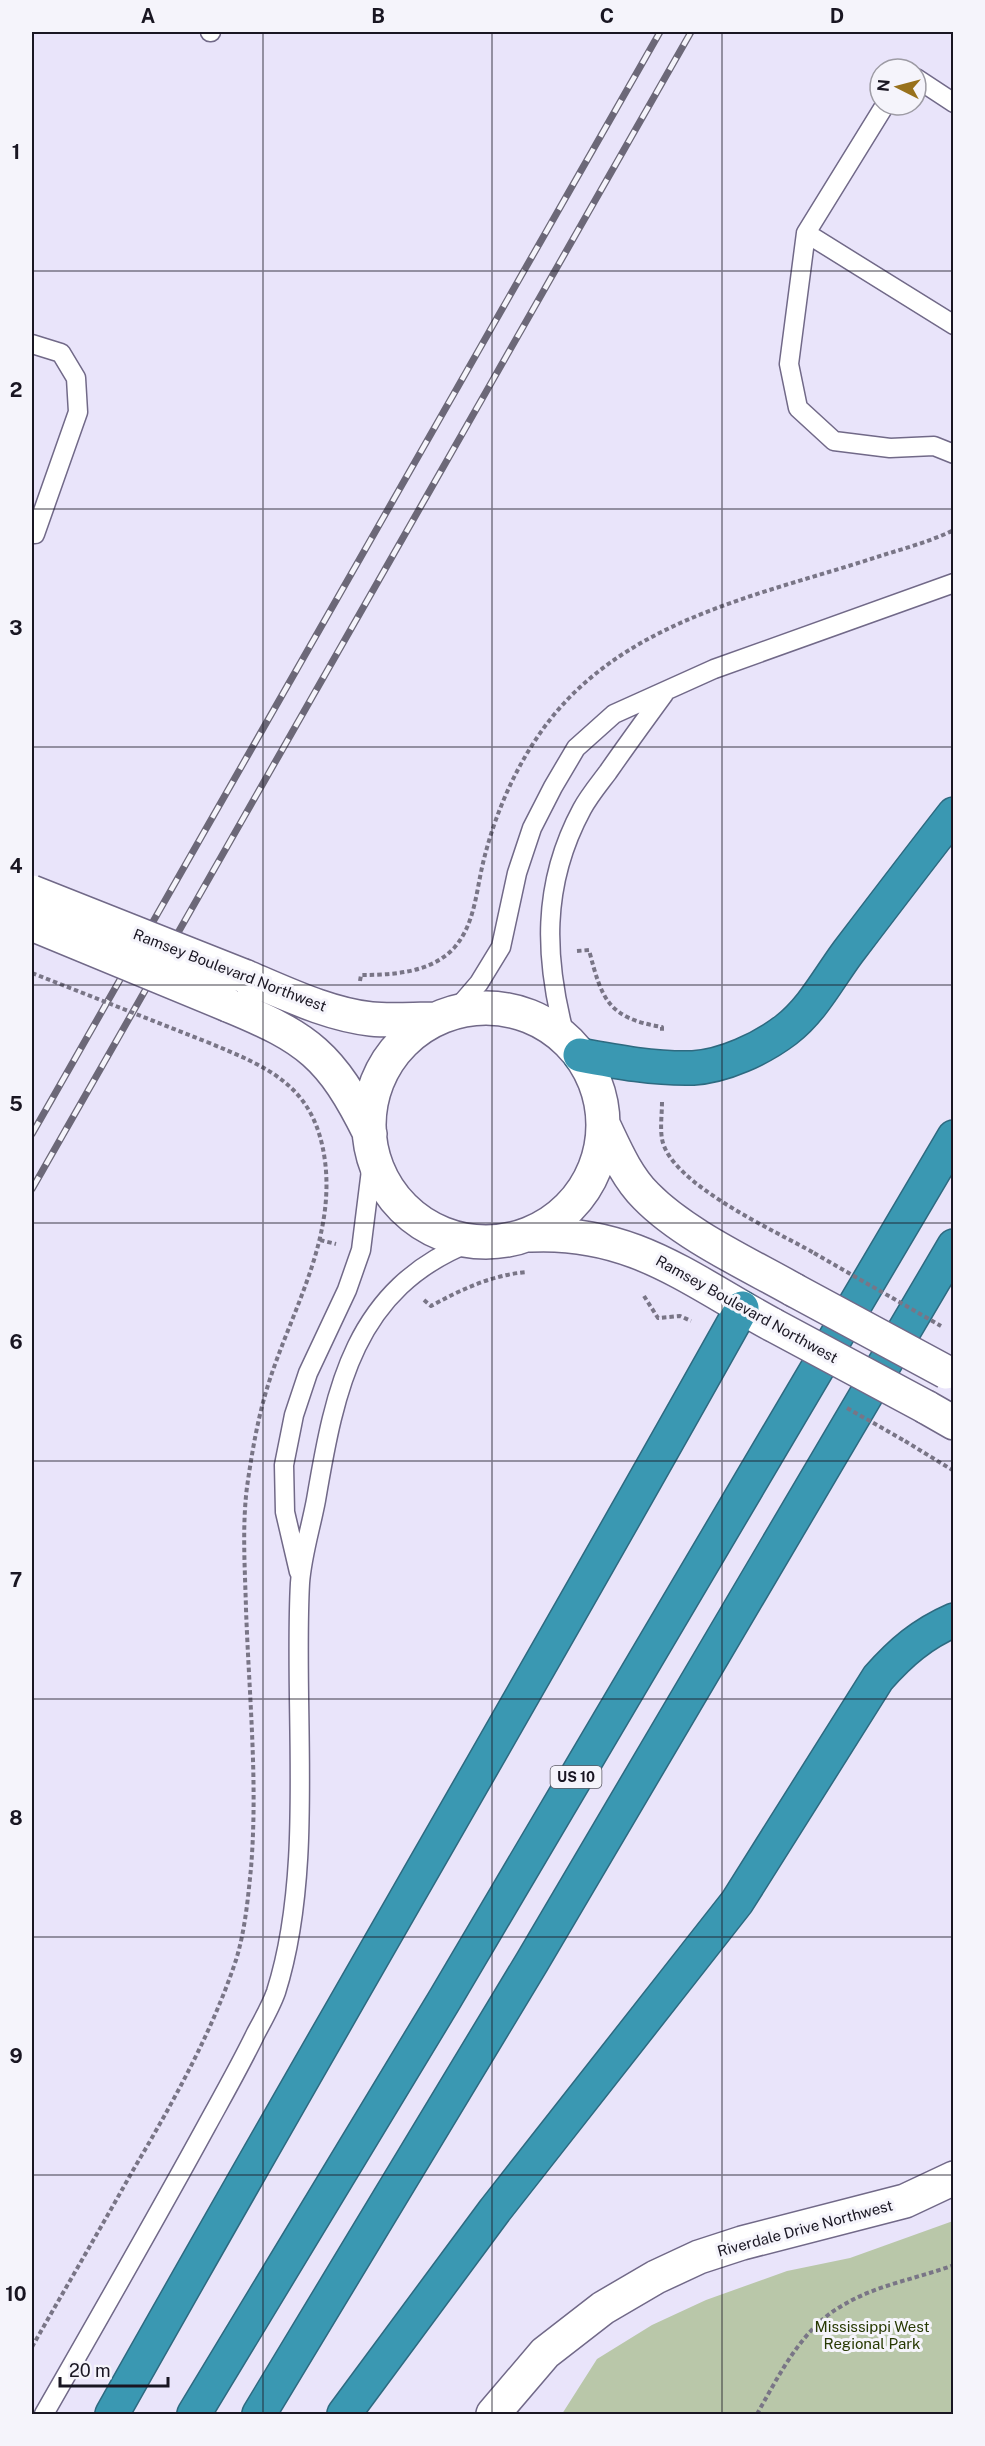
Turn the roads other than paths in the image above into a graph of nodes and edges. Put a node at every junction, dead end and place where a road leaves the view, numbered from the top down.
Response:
1 (928, 86) edge
2 (954, 103) edge
3 (878, 117) edge
4 (806, 233) junction
5 (954, 325) edge
6 (32, 344) edge
7 (954, 454) edge
8 (32, 534) edge
9 (954, 583) edge
10 (665, 693) junction
11 (954, 814) edge
12 (32, 892) edge
13 (32, 924) edge
14 (445, 1016) junction
15 (573, 1047) junction
16 (603, 1124) junction
17 (954, 1137) edge
18 (371, 1144) junction
19 (528, 1235) junction
20 (471, 1242) junction
21 (954, 1246) edge
22 (742, 1308) junction
23 (950, 1375) edge
24 (954, 1423) edge
25 (300, 1580) junction
26 (954, 1620) edge
27 (954, 2178) edge
28 (44, 2415) edge
29 (112, 2415) edge
30 (194, 2415) edge
31 (260, 2415) edge
32 (344, 2415) edge
33 (493, 2415) edge

1 - 2 lane
3 - 4 lane
4 - 5 lane
4 - 7 lane
6 - 8 lane
9 - 10 lane
10 - 14 lane
10 - 15 lane
11 - 15 highway
12 - 14 street, Ramsey Boulevard Northwest, bridge
13 - 18 street, Ramsey Boulevard Northwest, bridge
14 - 15 street, Ramsey Boulevard Northwest
14 - 18 street
15 - 16 street
16 - 19 street
16 - 23 street, bridge
17 - 30 highway, US 10
18 - 20 street, Ramsey Boulevard Northwest
18 - 25 lane
19 - 20 street
19 - 22 street, Ramsey Boulevard Northwest
20 - 25 lane
21 - 31 highway
22 - 24 street, Ramsey Boulevard Northwest, bridge
22 - 29 highway
25 - 28 lane
26 - 32 highway
27 - 33 street, Riverdale Drive Northwest

